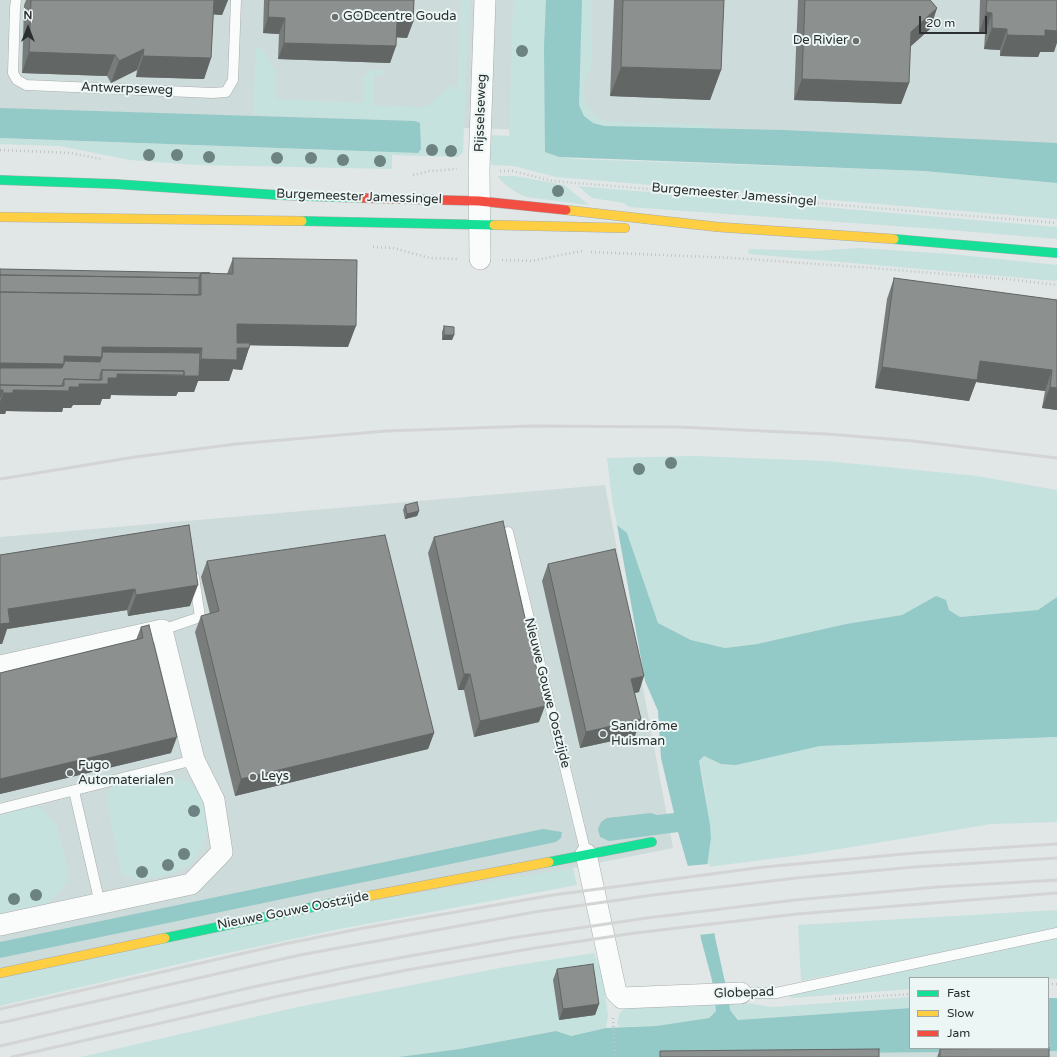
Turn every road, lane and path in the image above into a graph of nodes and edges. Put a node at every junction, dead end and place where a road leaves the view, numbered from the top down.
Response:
1 (16, 0) edge
2 (236, 0) edge
3 (485, 0) edge
4 (479, 169) junction
5 (412, 175) dead end
6 (0, 180) edge
7 (480, 201) junction
8 (0, 217) edge
9 (1057, 223) edge
10 (480, 226) junction
11 (718, 227) junction
12 (1057, 253) edge
13 (480, 259) joint
14 (1057, 286) edge
15 (508, 532) dead end
16 (192, 566) edge
17 (162, 630) junction
18 (0, 666) edge
19 (194, 760) junction
20 (74, 791) junction
21 (0, 809) edge
22 (652, 842) dead end
23 (586, 854) junction
24 (100, 904) junction
25 (0, 925) edge
26 (1057, 933) edge
27 (0, 972) edge
28 (737, 993) joint
29 (613, 1024) dead end
30 (614, 1057) edge

1 - 2 lane, Antwerpseweg
3 - 4 street, Rijsselseweg
4 - 5 path, Burgemeester Jamessingel
4 - 7 street, Rijsselseweg
4 - 9 path, Burgemeester Jamessingel
6 - 7 main road, Burgemeester Jamessingel
7 - 10 street, Rijsselseweg
7 - 11 main road, Burgemeester Jamessingel
8 - 10 main road, Burgemeester Jamessingel
10 - 11 main road, Burgemeester Jamessingel
10 - 13 street, Rijsselseweg
11 - 12 main road, Burgemeester Jamessingel
13 - 14 path
15 - 23 lane, Nieuwe Gouwe Oostzijde
16 - 17 lane
17 - 18 street
17 - 19 street
19 - 20 lane
19 - 24 street
20 - 21 lane
20 - 24 lane
22 - 23 main road, Nieuwe Gouwe Oostzijde
23 - 27 main road, Nieuwe Gouwe Oostzijde
23 - 28 street, Globepad
24 - 25 street
26 - 28 lane, Globepad
29 - 30 path

